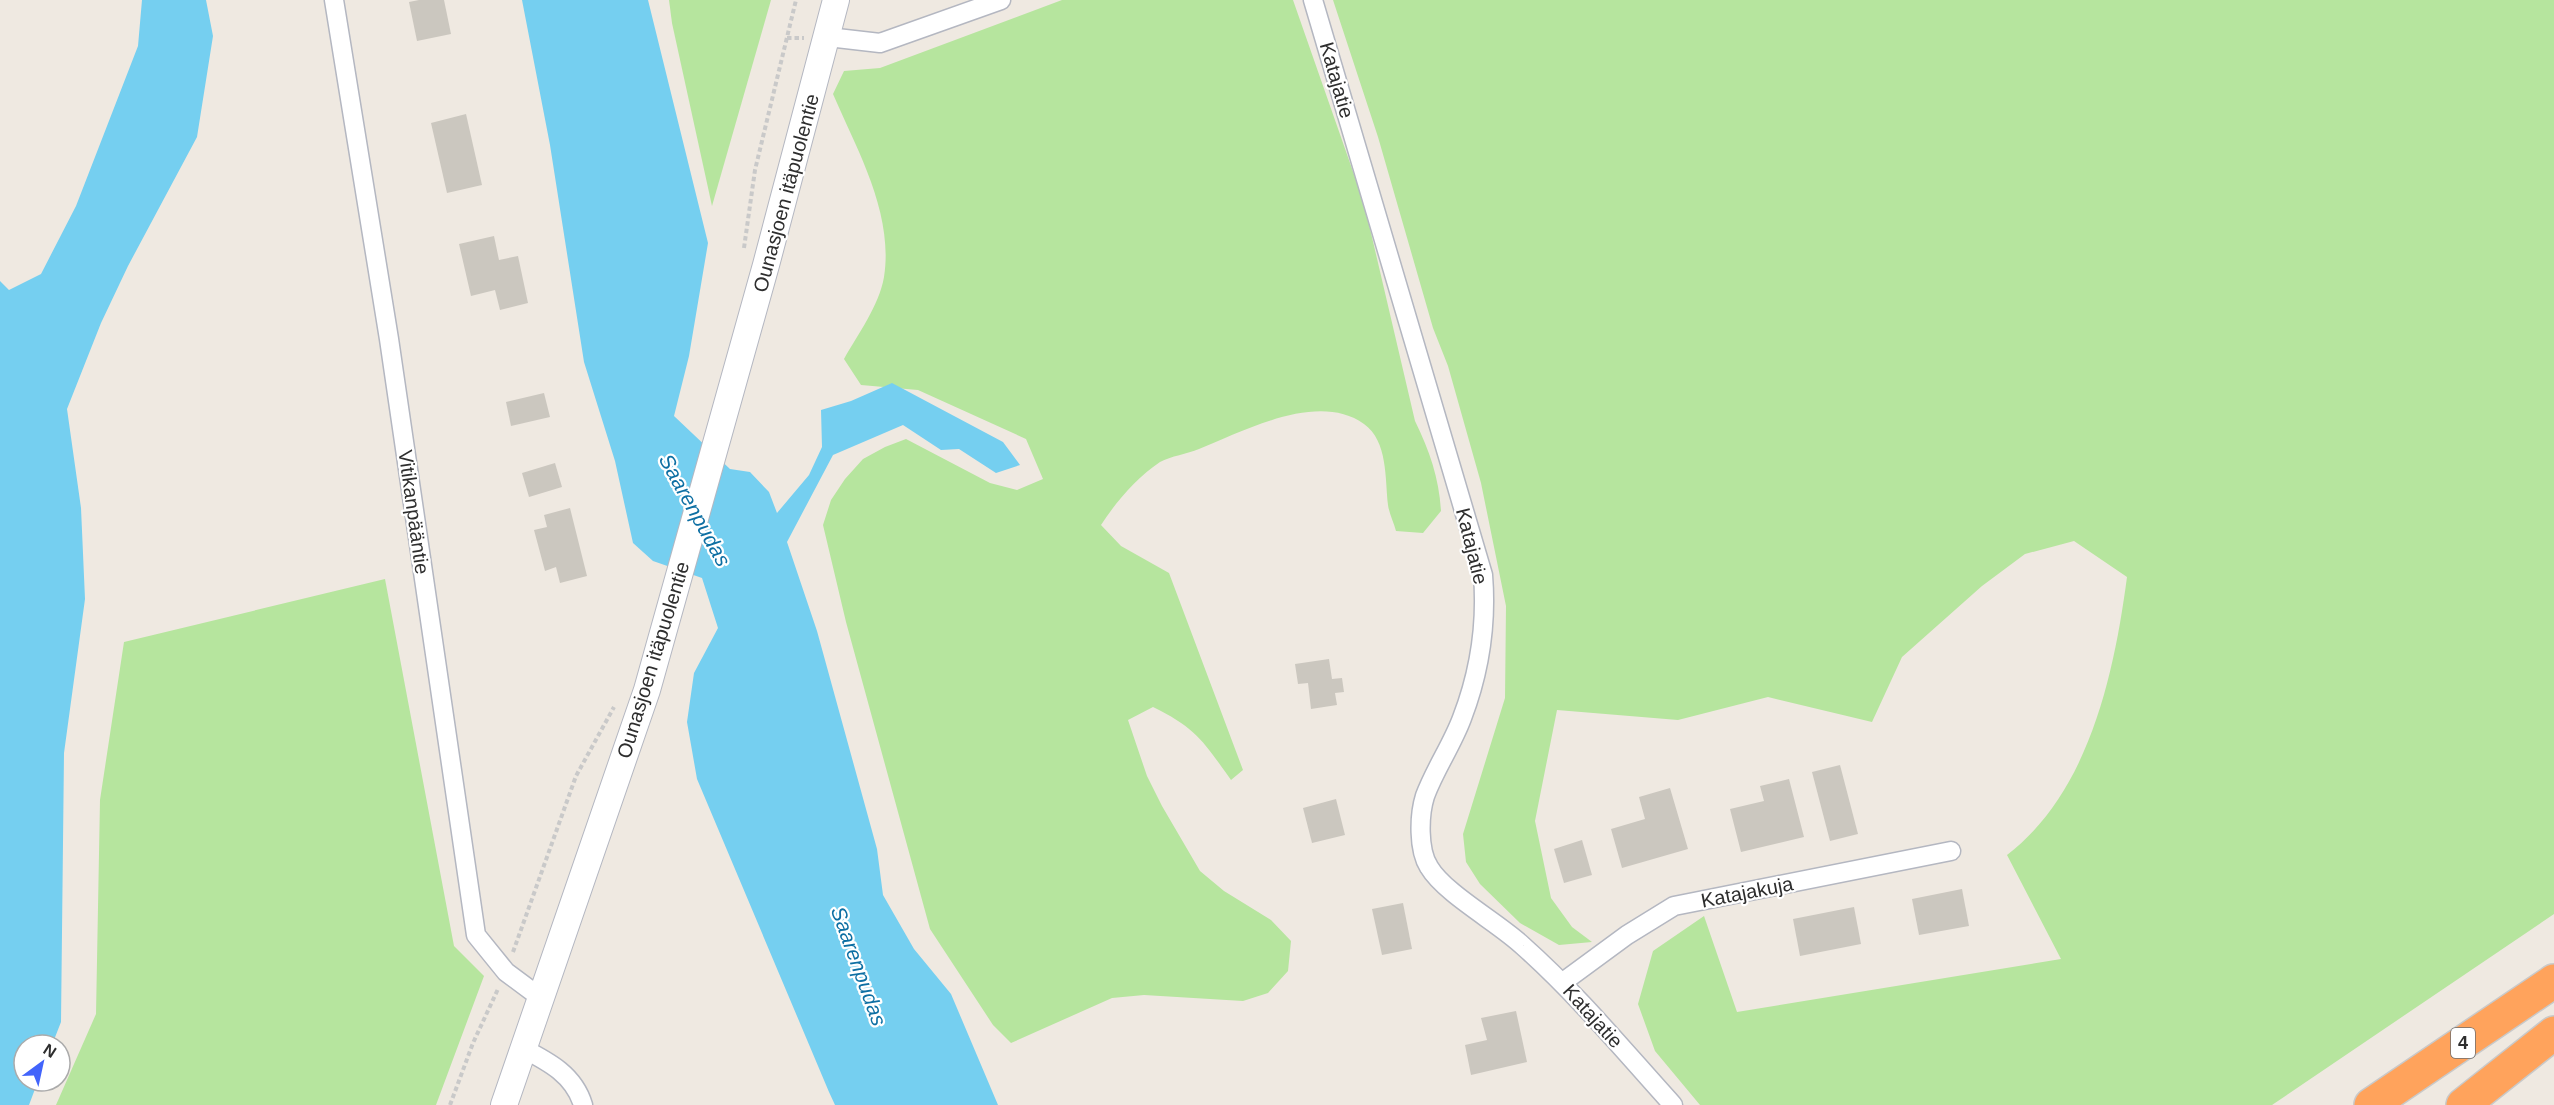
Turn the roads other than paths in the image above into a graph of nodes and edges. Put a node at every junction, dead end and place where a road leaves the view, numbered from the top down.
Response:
1 (334, 0) edge
2 (836, 0) edge
3 (1001, 0) edge
4 (1313, 0) edge
5 (828, 37) junction
6 (1951, 851) dead end
7 (2554, 981) edge
8 (1563, 982) junction
9 (541, 998) junction
10 (2554, 1033) edge
11 (524, 1049) junction
12 (504, 1105) edge
13 (583, 1105) edge
14 (1673, 1105) edge
15 (2372, 1105) edge
16 (2463, 1105) edge

1 - 9 street, Vitikanpääntie
2 - 5 main road, Ounasjoen itäpuolentie
3 - 5 street
4 - 8 street, Katajatie
5 - 9 main road, Ounasjoen itäpuolentie
6 - 8 street, Katajakuja
7 - 15 highway, 4
8 - 14 street, Katajatie
9 - 11 main road, Ounasjoen itäpuolentie
10 - 16 highway, 4
11 - 12 main road, Ounasjoen itäpuolentie
11 - 13 street

